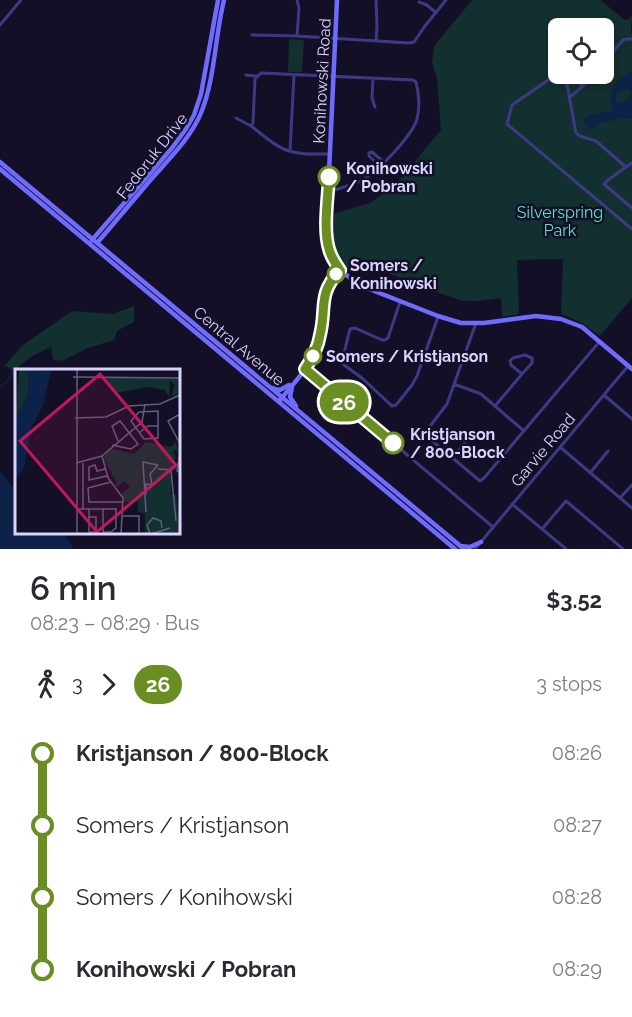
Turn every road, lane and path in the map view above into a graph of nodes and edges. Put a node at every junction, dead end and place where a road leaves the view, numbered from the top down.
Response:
1 (21, 0) edge
2 (218, 0) edge
3 (224, 0) edge
4 (297, 0) edge
5 (337, 0) edge
6 (376, 0) edge
7 (446, 0) edge
8 (419, 2) dead end
9 (436, 12) junction
10 (0, 25) edge
11 (252, 34) dead end
12 (297, 36) junction
13 (336, 39) junction
14 (632, 39) edge
15 (376, 41) junction
16 (614, 50) edge
17 (246, 75) dead end
18 (294, 75) junction
19 (257, 76) junction
20 (334, 77) junction
21 (373, 79) junction
22 (548, 80) edge
23 (567, 84) edge
24 (583, 86) edge
25 (570, 97) junction
26 (375, 107) dead end
27 (236, 118) dead end
28 (251, 126) junction
29 (290, 151) junction
30 (330, 154) junction
31 (0, 162) edge
32 (384, 162) junction
33 (632, 163) edge
34 (380, 166) junction
35 (626, 167) junction
36 (0, 169) edge
37 (328, 192) junction
38 (632, 208) edge
39 (632, 229) edge
40 (94, 243) junction
41 (340, 270) junction
42 (400, 302) junction
43 (438, 316) junction
44 (476, 323) junction
45 (600, 341) junction
46 (630, 367) edge
47 (305, 369) junction
48 (522, 374) junction
49 (294, 382) junction
50 (454, 384) junction
51 (270, 387) junction
52 (604, 395) junction
53 (280, 399) junction
54 (495, 406) junction
55 (301, 413) junction
56 (632, 419) edge
57 (524, 430) junction
58 (470, 437) dead end
59 (560, 447) junction
60 (608, 451) dead end
61 (452, 458) junction
62 (590, 473) junction
63 (632, 485) edge
64 (620, 498) junction
65 (512, 504) junction
66 (632, 508) edge
67 (493, 527) junction
68 (542, 528) junction
69 (481, 542) junction
70 (459, 548) edge
71 (477, 549) edge
72 (566, 549) edge
73 (623, 549) edge

1 - 10 street
2 - 40 main road, Fedoruk Drive
3 - 40 main road, Fedoruk Drive
4 - 12 street
5 - 13 main road, Konihowski Road
6 - 15 street
7 - 9 street
8 - 9 street
9 - 15 street
11 - 12 street
12 - 13 street
13 - 15 street
13 - 20 main road, Konihowski Road
14 - 16 street
17 - 19 street
18 - 19 street
18 - 20 street
18 - 29 street
19 - 28 street
20 - 21 street
20 - 30 main road, Konihowski Road
21 - 26 street
21 - 32 street
22 - 39 street
23 - 25 street
24 - 25 street
25 - 35 street
27 - 28 street
28 - 29 street
29 - 30 street
30 - 37 main road, Konihowski Road
31 - 40 main road, Central Avenue
32 - 34 street
32 - 34 street
33 - 35 street
34 - 37 street
35 - 38 street
36 - 40 main road, Central Avenue
37 - 41 main road, Konihowski Road
40 - 51 main road, Central Avenue
40 - 53 main road, Central Avenue
41 - 42 main road, Konihowski Road
41 - 47 main road
42 - 43 main road, Konihowski Road
42 - 43 street
43 - 44 main road, Konihowski Road
44 - 45 main road, Konihowski Road
44 - 50 street
45 - 46 main road, Konihowski Road
45 - 57 street
46 - 52 street, Garvie Road
47 - 49 main road
47 - 67 street
48 - 48 street
48 - 54 street
49 - 51 main road
49 - 53 main road
49 - 55 main road
50 - 54 street
50 - 61 street
51 - 53 main road, Central Avenue
52 - 56 street
52 - 59 street, Garvie Road
53 - 55 main road, Central Avenue
53 - 70 main road, Central Avenue
54 - 57 street
55 - 70 main road, Central Avenue
57 - 61 street
58 - 61 street
59 - 62 street
59 - 65 street, Garvie Road
60 - 62 street
62 - 64 street
63 - 64 street
64 - 66 street
65 - 67 street, Garvie Road
65 - 68 street
67 - 69 street, Garvie Road
68 - 72 street
68 - 73 street
69 - 70 main road
69 - 71 main road

